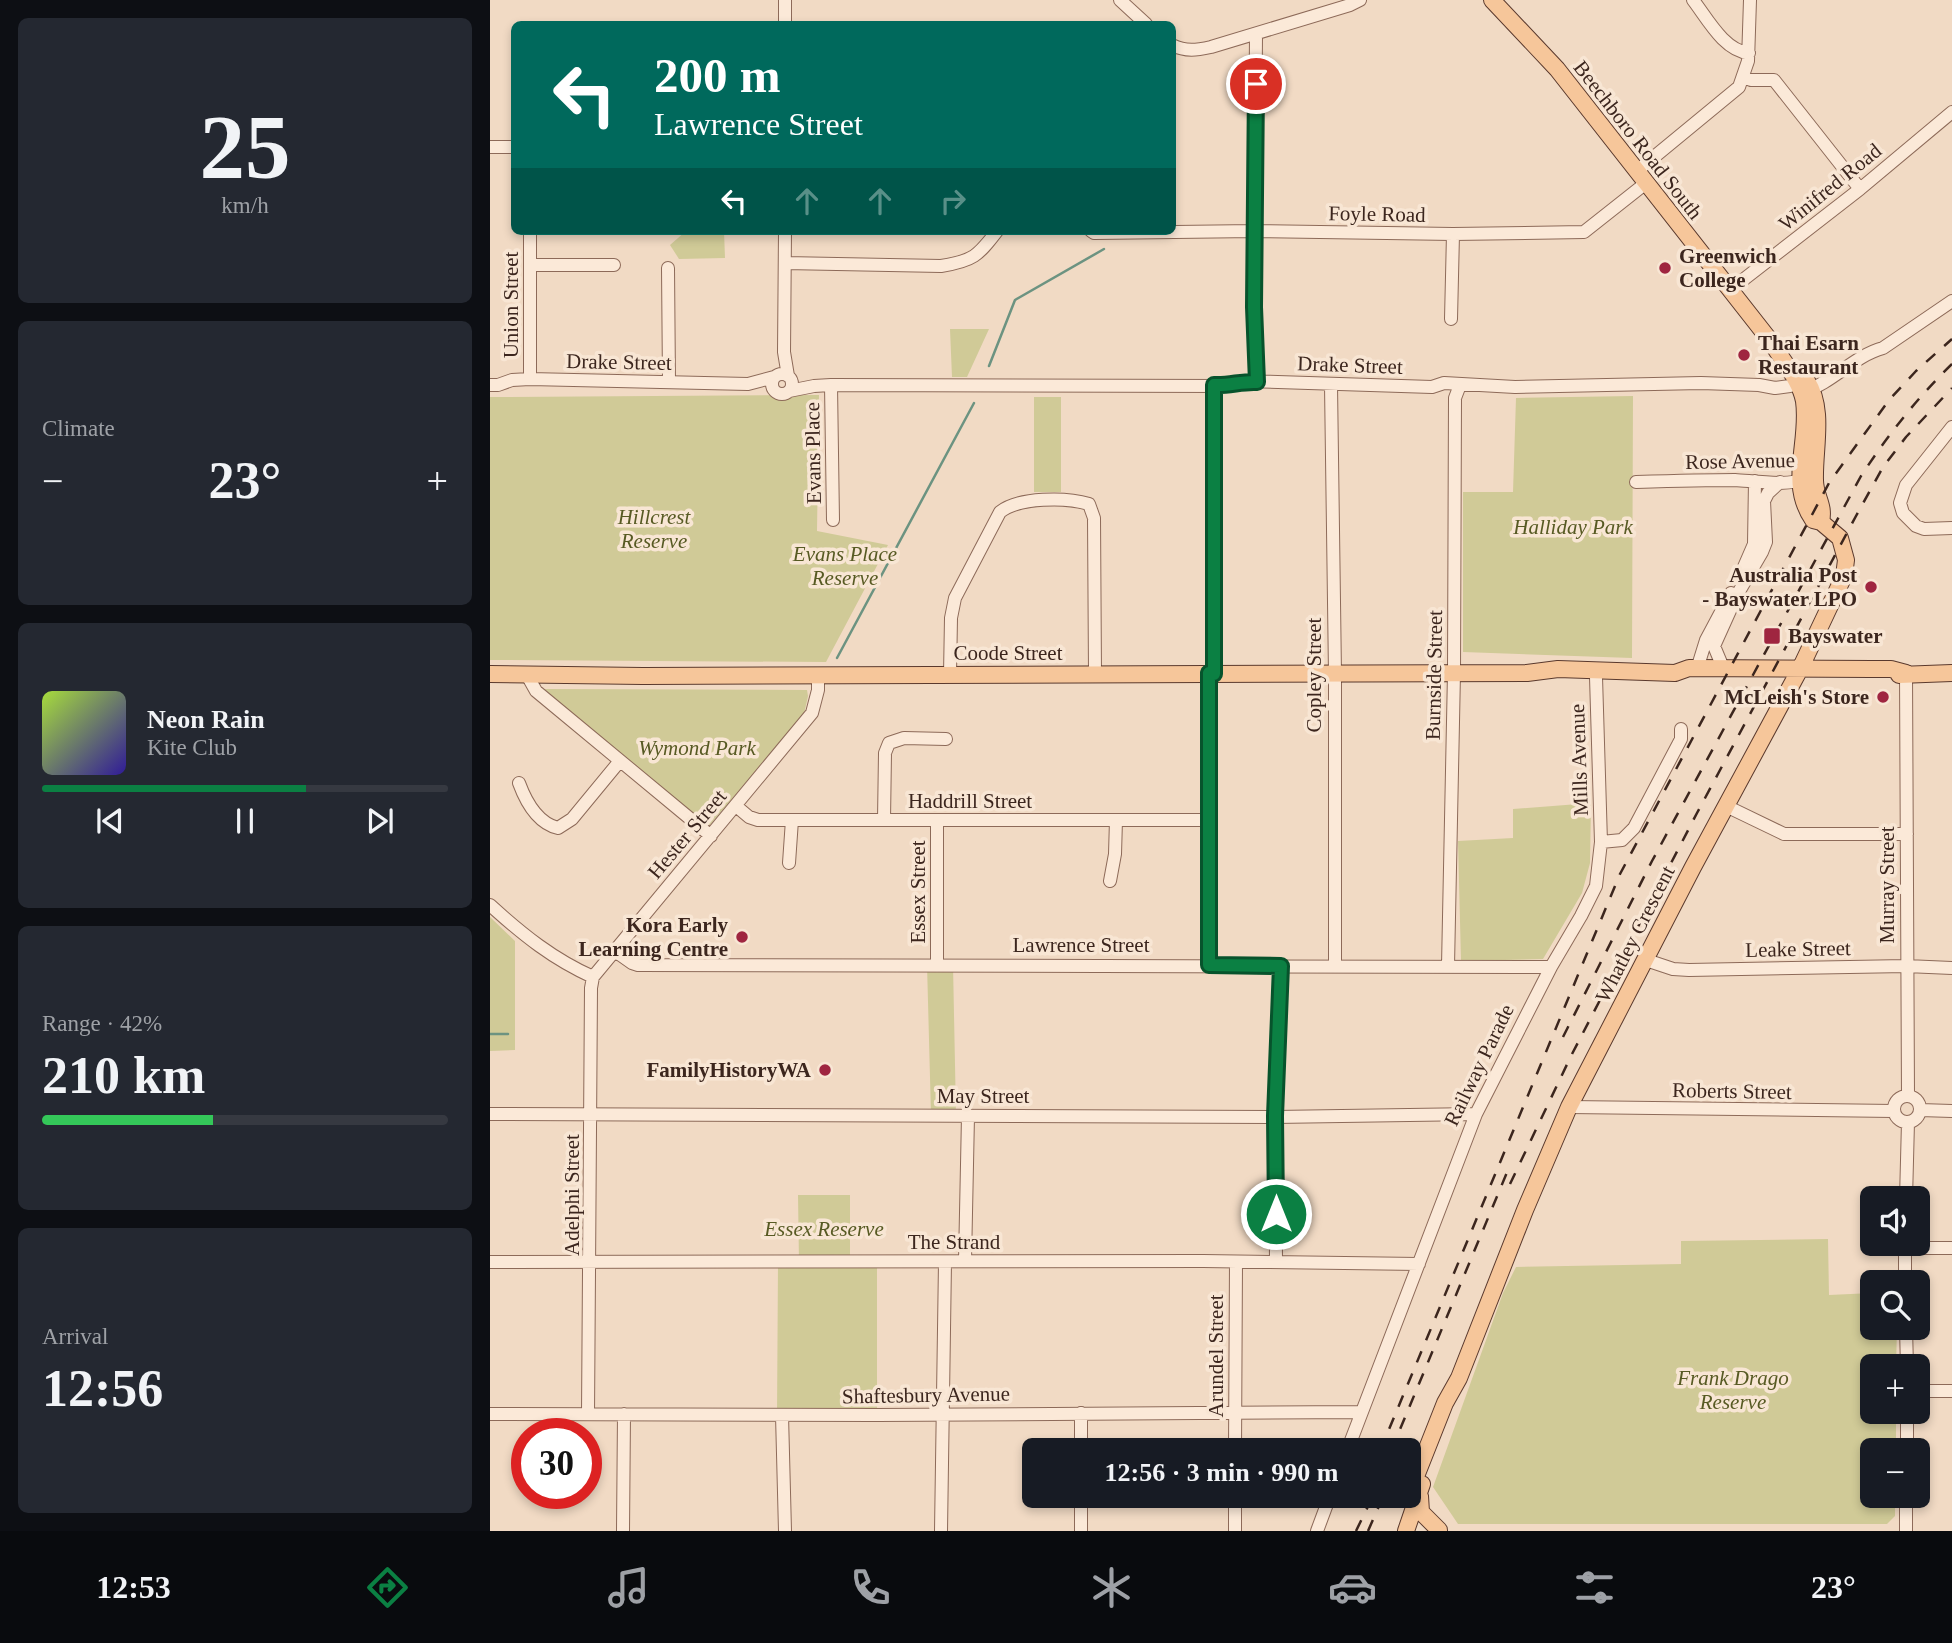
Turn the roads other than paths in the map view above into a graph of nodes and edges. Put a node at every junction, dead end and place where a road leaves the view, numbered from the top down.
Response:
1 (785, 0) edge
2 (1119, 0) edge
3 (1360, 0) edge
4 (1492, 0) edge
5 (1693, 0) edge
6 (1750, 0) edge
7 (785, 21) edge
8 (1143, 21) edge
9 (1256, 34) junction
10 (1176, 48) edge
11 (1748, 53) junction
12 (1744, 77) junction
13 (1952, 112) edge
14 (490, 147) edge
15 (511, 148) edge
16 (1641, 177) junction
17 (1860, 189) junction
18 (1255, 231) junction
19 (1176, 232) edge
20 (1453, 234) junction
21 (530, 235) edge
22 (785, 235) edge
23 (994, 235) edge
24 (785, 263) junction
25 (530, 265) junction
26 (614, 265) dead end
27 (668, 268) dead end
28 (1730, 290) junction
29 (1952, 302) edge
30 (1451, 319) dead end
31 (530, 379) junction
32 (669, 382) junction
33 (782, 382) junction
34 (1257, 382) junction
35 (490, 385) edge
36 (831, 385) junction
37 (1214, 385) junction
38 (1331, 385) junction
39 (1460, 385) junction
40 (1803, 385) junction
41 (1952, 426) edge
42 (1755, 481) junction
43 (1807, 481) junction
44 (1636, 482) dead end
45 (1780, 482) junction
46 (833, 520) dead end
47 (1952, 528) edge
48 (1696, 669) junction
49 (1724, 670) junction
50 (1212, 673) junction
51 (1454, 673) junction
52 (1527, 673) junction
53 (1630, 673) junction
54 (1675, 673) junction
55 (1798, 673) junction
56 (1906, 673) junction
57 (1952, 673) edge
58 (490, 674) edge
59 (950, 674) junction
60 (1095, 674) junction
61 (1335, 674) junction
62 (527, 675) junction
63 (818, 675) junction
64 (1596, 677) junction
65 (1681, 729) dead end
66 (946, 739) dead end
67 (619, 762) junction
68 (519, 783) dead end
69 (736, 806) junction
70 (1726, 806) junction
71 (792, 820) junction
72 (884, 820) junction
73 (937, 820) junction
74 (1116, 820) junction
75 (1209, 820) junction
76 (1907, 834) junction
77 (711, 836) junction
78 (1601, 842) junction
79 (789, 863) dead end
80 (1110, 881) dead end
81 (490, 905) edge
82 (615, 951) junction
83 (1646, 960) junction
84 (937, 964) junction
85 (1209, 965) junction
86 (1281, 966) junction
87 (1335, 966) junction
88 (1448, 966) junction
89 (1906, 966) junction
90 (1551, 967) junction
91 (1952, 968) edge
92 (593, 977) junction
93 (1908, 1096) junction
94 (1569, 1107) junction
95 (1920, 1110) junction
96 (1894, 1111) junction
97 (1952, 1111) edge
98 (490, 1114) edge
99 (592, 1114) junction
100 (1476, 1114) junction
101 (968, 1116) junction
102 (1275, 1116) junction
103 (1908, 1122) junction
104 (1906, 1186) edge
105 (1930, 1247) edge
106 (1952, 1248) edge
107 (965, 1261) junction
108 (490, 1262) edge
109 (591, 1262) junction
110 (944, 1262) junction
111 (1236, 1262) junction
112 (1276, 1262) junction
113 (1419, 1264) junction
114 (1930, 1391) edge
115 (1952, 1391) edge
116 (1362, 1412) junction
117 (1082, 1413) junction
118 (490, 1414) edge
119 (588, 1414) junction
120 (624, 1414) junction
121 (944, 1414) junction
122 (1235, 1414) junction
123 (782, 1415) junction
124 (1081, 1438) edge
125 (1235, 1438) edge
126 (1352, 1438) edge
127 (1421, 1474) edge
128 (1081, 1508) edge
129 (1235, 1508) edge
130 (1326, 1508) edge
131 (1407, 1508) edge
132 (1420, 1508) edge
133 (1906, 1508) edge
134 (1400, 1530) edge
135 (1441, 1530) edge
136 (623, 1531) edge
137 (785, 1531) edge
138 (941, 1531) edge
139 (1081, 1531) edge
140 (1235, 1531) edge
141 (1317, 1531) edge
142 (1906, 1531) edge

1 - 7 street
2 - 8 street
3 - 9 street
4 - 16 main road, Beechboro Road South
5 - 11 street
6 - 11 street
9 - 10 street
9 - 18 street
11 - 12 street
12 - 16 street, Foyle Road
12 - 17 street
13 - 17 street, Winifred Road
14 - 15 street
16 - 20 street, Foyle Road
16 - 28 main road, Beechboro Road South
17 - 28 street, Winifred Road
18 - 19 street, Foyle Road
18 - 20 street, Foyle Road
18 - 34 street
20 - 30 street
21 - 25 street, Union Street
22 - 24 street
23 - 24 street
24 - 33 street
25 - 26 street
25 - 31 street, Union Street
27 - 32 street
28 - 40 main road, Beechboro Road South
29 - 40 street
31 - 32 street, Drake Street
31 - 35 street, Drake Street
32 - 33 street, Drake Street
33 - 36 street, Drake Street
34 - 37 street, Drake Street
34 - 38 street, Drake Street
36 - 37 street, Drake Street
36 - 46 street, Evans Place
37 - 50 street
38 - 39 street, Drake Street
38 - 61 street, Copley Street
39 - 40 street, Drake Street
39 - 51 street, Burnside Street
40 - 43 main road
40 - 43 main road
41 - 47 street
42 - 44 street, Rose Avenue
42 - 45 street, Rose Avenue
42 - 48 street
43 - 45 street, Rose Avenue
43 - 55 main road, Whatley Crescent
45 - 49 street
48 - 49 main road, Coode Street
48 - 54 main road, Coode Street
49 - 55 main road, Coode Street
50 - 60 main road, Coode Street
50 - 61 main road, Coode Street
50 - 75 street
51 - 52 main road, Coode Street
51 - 61 main road, Coode Street
51 - 88 street, Burnside Street
52 - 53 main road, Coode Street
52 - 64 main road, Coode Street
53 - 54 main road, Coode Street
53 - 64 main road, Coode Street
54 - 55 main road, Coode Street
55 - 56 main road
55 - 56 main road, Coode Street
55 - 70 main road, Whatley Crescent
56 - 57 main road
56 - 76 street, Murray Street
58 - 62 main road, Coode Street
59 - 60 main road, Coode Street
59 - 60 street
59 - 63 main road, Coode Street
61 - 87 street, Copley Street
62 - 63 main road, Coode Street
62 - 67 street
63 - 69 street, Hester Street
64 - 78 street, Mills Avenue
65 - 78 street
66 - 72 street
67 - 68 street
67 - 77 street
69 - 71 street, Haddrill Street
69 - 77 street, Hester Street
70 - 76 street
70 - 83 main road, Whatley Crescent
71 - 72 street, Haddrill Street
71 - 79 street
72 - 73 street, Haddrill Street
73 - 74 street, Haddrill Street
73 - 84 street, Essex Street
74 - 75 street, Haddrill Street
74 - 80 street
75 - 85 street
76 - 89 street, Murray Street
77 - 82 street, Hester Street
78 - 90 street, Railway Parade
81 - 92 street
82 - 84 street, Lawrence Street
82 - 92 street, Hester Street
83 - 89 street, Leake Street
83 - 94 main road, Whatley Crescent
84 - 85 street, Lawrence Street
85 - 86 street, Lawrence Street
86 - 87 street, Lawrence Street
86 - 102 street
87 - 88 street, Lawrence Street
88 - 90 street, Lawrence Street
89 - 91 street, Leake Street
89 - 93 street, Murray Street
90 - 100 street, Railway Parade
92 - 99 street, Adelphi Street
93 - 95 street
93 - 96 street
94 - 96 street, Roberts Street
94 - 127 main road, Whatley Crescent
95 - 97 street
95 - 103 street
96 - 103 street
98 - 99 street, May Street
99 - 101 street, May Street
99 - 109 street, Adelphi Street
100 - 102 street, May Street
100 - 113 street, Railway Parade
101 - 102 street, May Street
101 - 107 street
102 - 112 street
103 - 104 street
105 - 106 street
107 - 110 street, The Strand
107 - 111 street, The Strand
108 - 109 street, The Strand
109 - 110 street, The Strand
109 - 119 street, Adelphi Street
110 - 121 street
111 - 112 street, The Strand
111 - 122 street, Arundel Street
112 - 113 street, The Strand
113 - 116 street, Railway Parade
114 - 115 street
116 - 122 street, Shaftesbury Avenue
116 - 126 street, Railway Parade
117 - 121 street, Shaftesbury Avenue
117 - 122 street, Shaftesbury Avenue
117 - 124 street
118 - 119 street, Shaftesbury Avenue
119 - 120 street, Shaftesbury Avenue
120 - 123 street, Shaftesbury Avenue
120 - 136 street
121 - 123 street, Shaftesbury Avenue
121 - 138 street
122 - 125 street, Arundel Street
123 - 137 street
128 - 139 street
129 - 140 street
130 - 141 street
131 - 134 main road, Whatley Crescent
132 - 135 main road
133 - 142 street
134 - 135 main road

